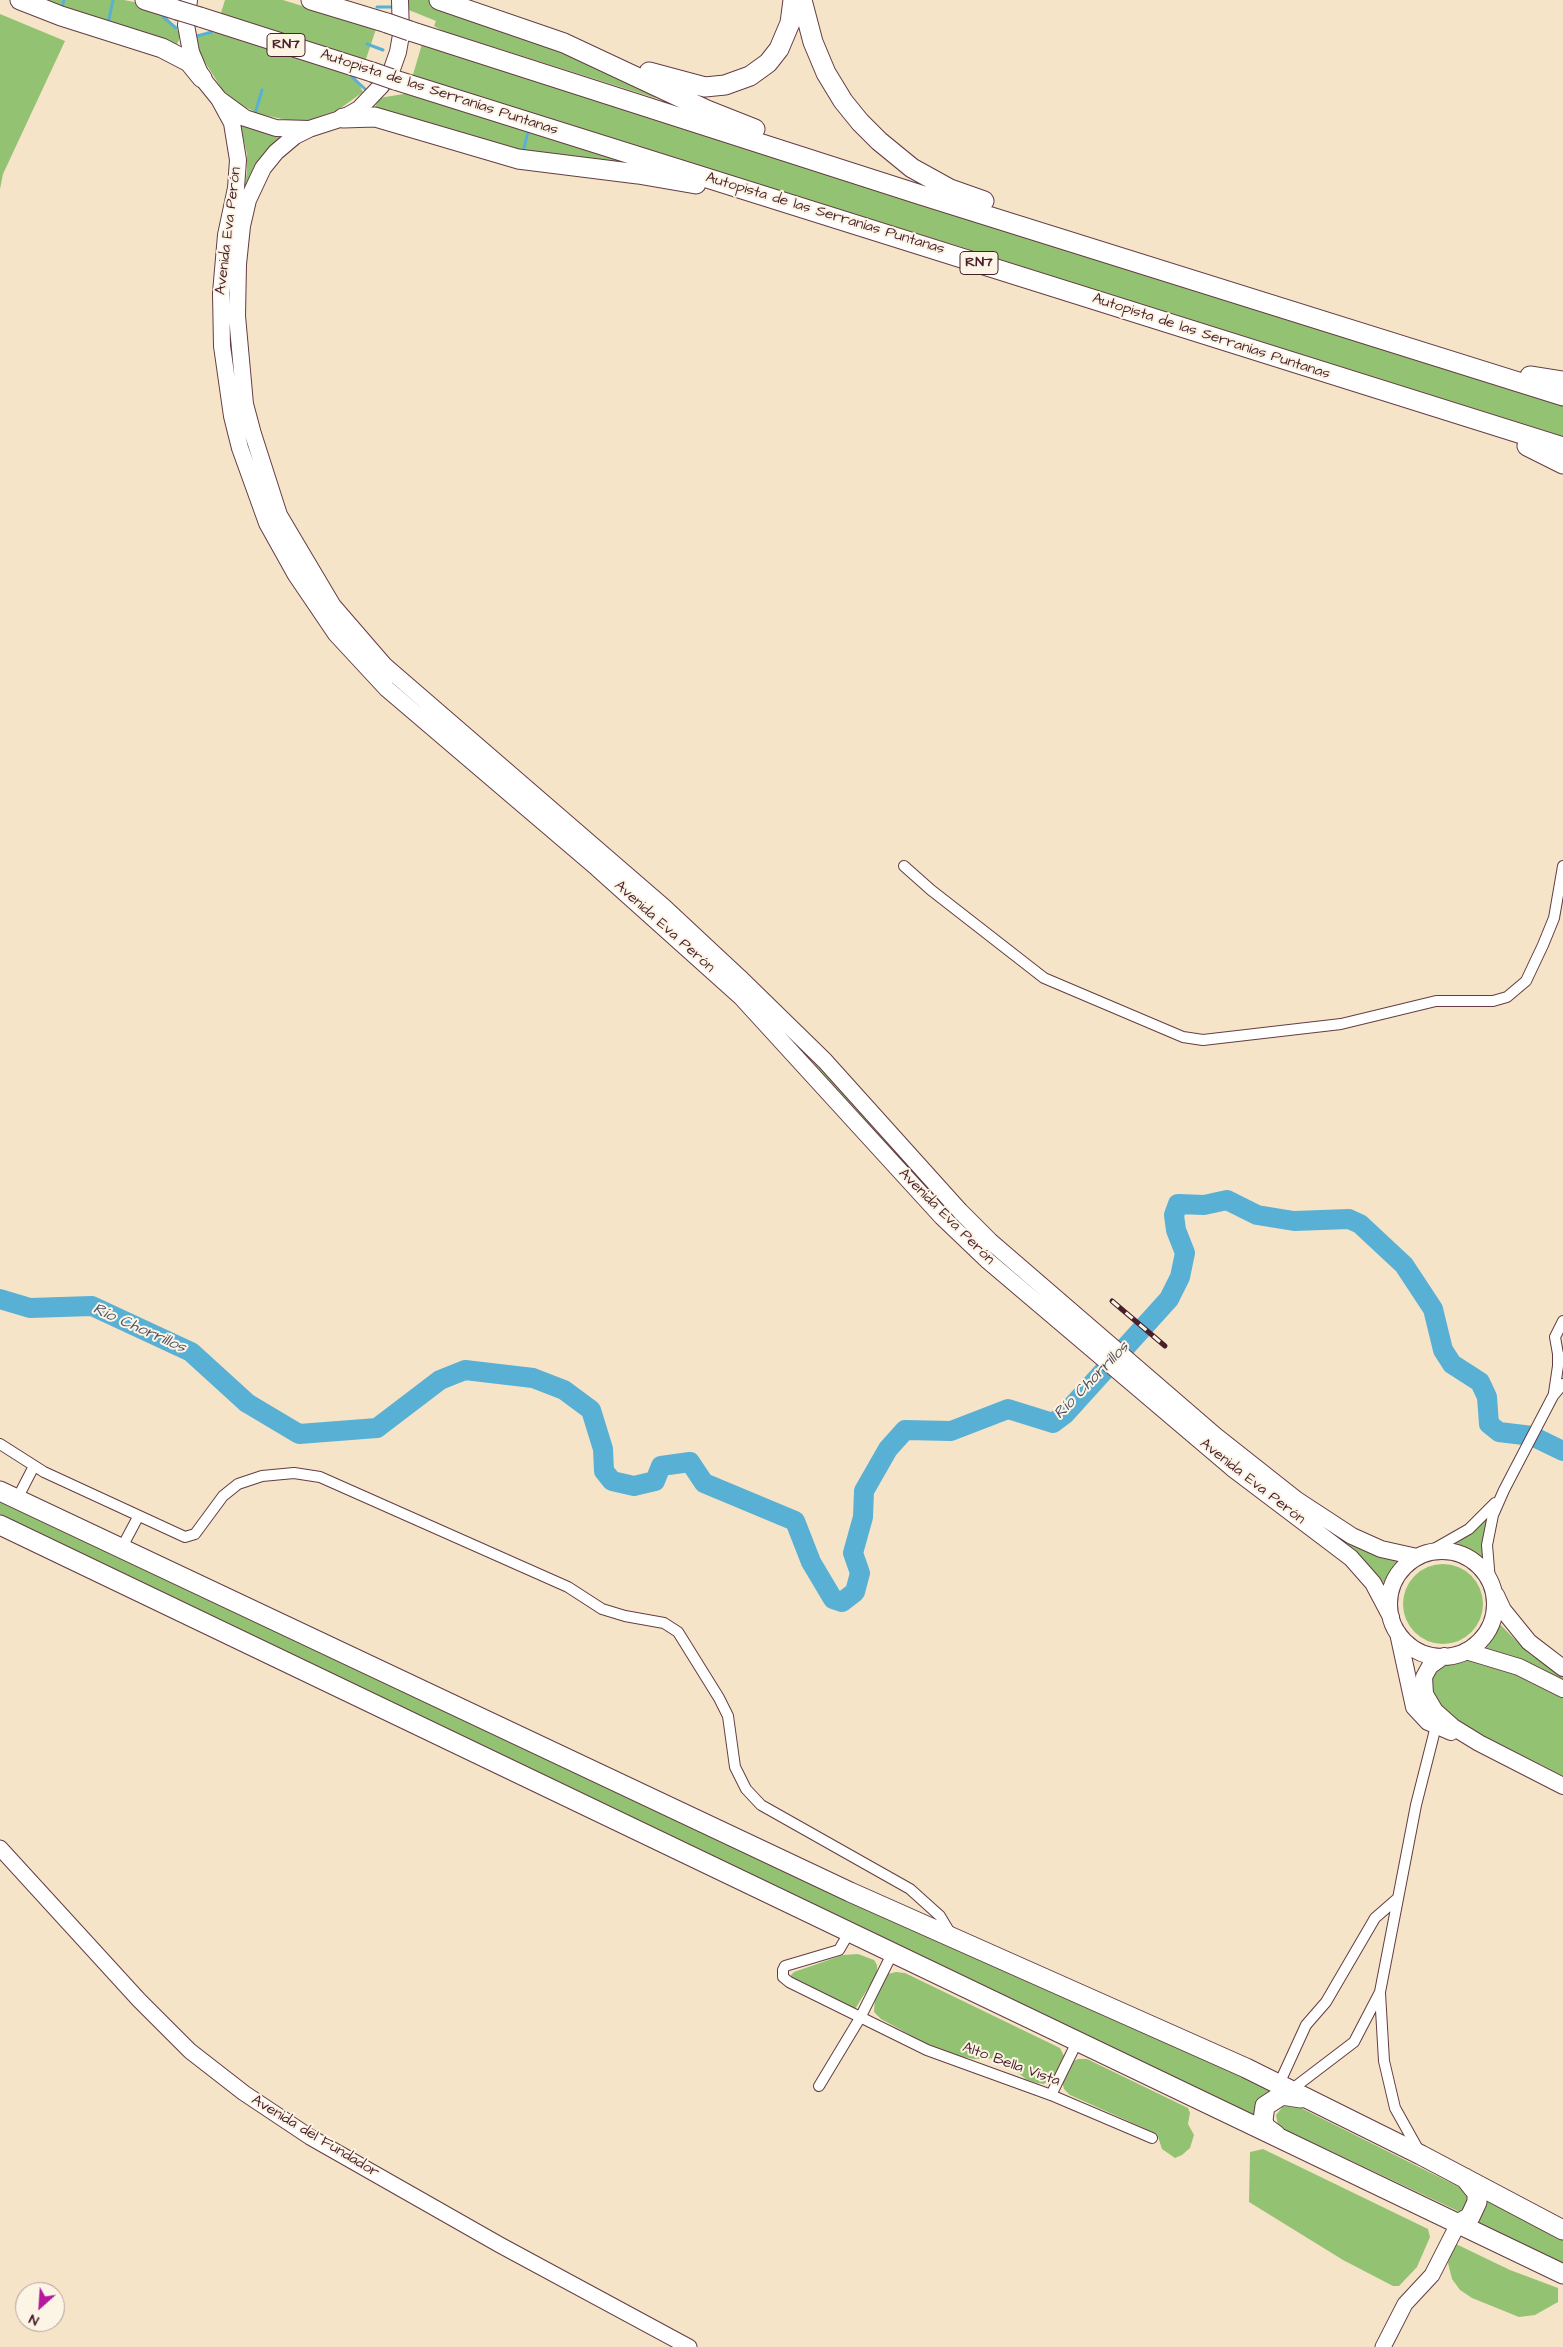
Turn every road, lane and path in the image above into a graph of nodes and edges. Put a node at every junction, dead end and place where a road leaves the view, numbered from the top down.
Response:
1 (20, 0) edge
2 (145, 0) edge
3 (311, 0) edge
4 (400, 0) edge
5 (439, 0) edge
6 (793, 0) edge
7 (802, 0) edge
8 (183, 5) edge
9 (590, 53) junction
10 (202, 78) junction
11 (219, 99) junction
12 (343, 118) junction
13 (309, 129) junction
14 (921, 195) junction
15 (922, 244) junction
16 (1256, 300) junction
17 (1473, 368) junction
18 (1563, 381) edge
19 (1563, 396) edge
20 (1474, 420) junction
21 (1563, 448) edge
22 (1563, 464) edge
23 (904, 866) dead end
24 (1563, 866) edge
25 (1563, 1321) edge
26 (1082, 1329) junction
27 (1560, 1357) edge
28 (1563, 1384) edge
29 (1147, 1387) junction
30 (1553, 1396) junction
31 (0, 1444) edge
32 (34, 1466) junction
33 (1504, 1490) junction
34 (0, 1491) edge
35 (17, 1499) junction
36 (138, 1517) junction
37 (0, 1525) edge
38 (120, 1549) junction
39 (1422, 1555) junction
40 (1491, 1585) junction
41 (1391, 1617) junction
42 (1398, 1633) junction
43 (1466, 1651) junction
44 (1444, 1656) junction
45 (1563, 1668) edge
46 (1563, 1689) edge
47 (1436, 1726) junction
48 (1479, 1743) junction
49 (1563, 1786) edge
50 (0, 1848) edge
51 (1398, 1898) junction
52 (850, 1931) junction
53 (952, 1936) junction
54 (893, 1952) junction
55 (1380, 1992) junction
56 (860, 2018) junction
57 (1076, 2042) junction
58 (819, 2086) dead end
59 (1285, 2087) junction
60 (1051, 2095) junction
61 (1321, 2105) junction
62 (1152, 2138) dead end
63 (1289, 2144) junction
64 (1421, 2155) junction
65 (1465, 2178) junction
66 (1458, 2224) junction
67 (1563, 2230) edge
68 (1563, 2274) edge
69 (689, 2347) edge
70 (1383, 2347) edge

1 - 10 highway
2 - 8 highway, Autopista de las Serranías Puntanas / RN7
3 - 14 highway, bridge
4 - 12 main road
5 - 9 highway
6 - 9 highway
7 - 16 highway
8 - 10 main road
8 - 15 highway, Autopista de las Serranías Puntanas / RN7, bridge
9 - 14 highway
10 - 11 main road
11 - 13 main road
11 - 26 main road, Avenida Eva Perón
12 - 13 main road
12 - 15 highway
13 - 26 main road, Avenida Eva Perón
14 - 16 highway
15 - 20 highway, Autopista de las Serranías Puntanas / RN7
16 - 17 highway
17 - 18 highway
17 - 19 highway
20 - 21 highway, Autopista de las Serranías Puntanas / RN7
20 - 22 highway
23 - 24 street
25 - 27 street
26 - 29 main road, Avenida Eva Perón
27 - 30 street
28 - 30 street
29 - 39 main road, Avenida Eva Perón
29 - 41 main road, Avenida Eva Perón
30 - 33 street
31 - 32 street
32 - 35 street
32 - 36 street
33 - 39 street
33 - 40 street
34 - 35 highway
35 - 38 highway
36 - 38 street
36 - 53 street
37 - 52 highway
38 - 53 highway
39 - 40 main road
39 - 41 main road
40 - 43 main road
40 - 45 main road
41 - 42 main road
42 - 44 main road
42 - 47 main road
43 - 44 main road
43 - 46 main road
44 - 48 main road
47 - 48 main road
47 - 51 street
48 - 49 main road
50 - 69 main road, Avenida del Fundador
51 - 55 street
51 - 59 street
52 - 54 highway
52 - 56 street, Alto Bella Vista
53 - 59 highway
54 - 56 street
54 - 57 highway
55 - 59 street
55 - 64 street
56 - 58 street
56 - 60 street, Alto Bella Vista
57 - 60 street
57 - 63 highway
59 - 61 highway
60 - 62 street, Alto Bella Vista
61 - 63 highway
61 - 64 highway
63 - 66 highway
64 - 65 highway
65 - 66 highway
65 - 67 highway
66 - 68 highway
66 - 70 main road

